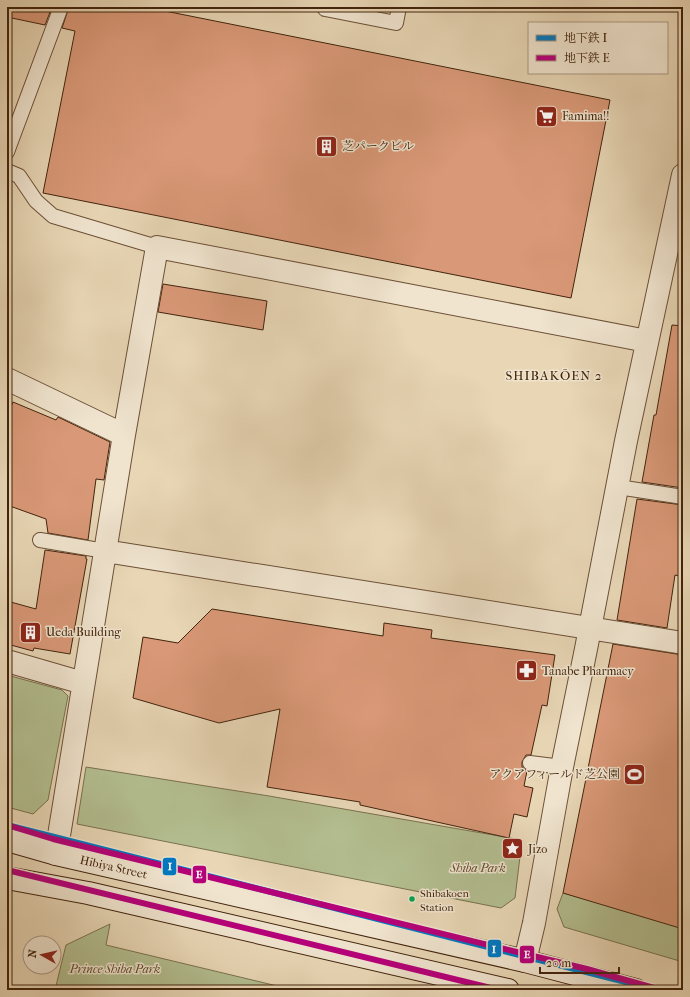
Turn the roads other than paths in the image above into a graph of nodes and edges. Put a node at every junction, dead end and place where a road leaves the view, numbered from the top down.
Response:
1 (61, 7) edge
2 (326, 7) edge
3 (399, 7) edge
4 (7, 152) edge
5 (7, 171) edge
6 (683, 177) edge
7 (156, 247) junction
8 (648, 341) junction
9 (7, 379) edge
10 (124, 435) junction
11 (618, 487) junction
12 (683, 497) edge
13 (40, 540) dead end
14 (105, 551) junction
15 (590, 628) junction
16 (683, 643) edge
17 (7, 661) edge
18 (83, 682) junction
19 (530, 763) dead end
20 (562, 767) junction
21 (7, 840) edge
22 (56, 854) junction
23 (7, 880) edge
24 (525, 961) junction
25 (508, 990) edge
26 (636, 990) edge

1 - 4 lane
2 - 3 lane
5 - 7 lane
6 - 8 street
7 - 8 street
7 - 10 street
8 - 11 street
9 - 10 street
10 - 14 street
11 - 12 lane
11 - 15 street
13 - 14 lane
14 - 15 street
14 - 18 street
15 - 16 street
15 - 20 street
17 - 18 street
18 - 22 street
19 - 20 lane
20 - 24 street
21 - 22 street, Hibiya Street
22 - 24 street, Hibiya Street
23 - 25 street
24 - 26 street, Hibiya Street

